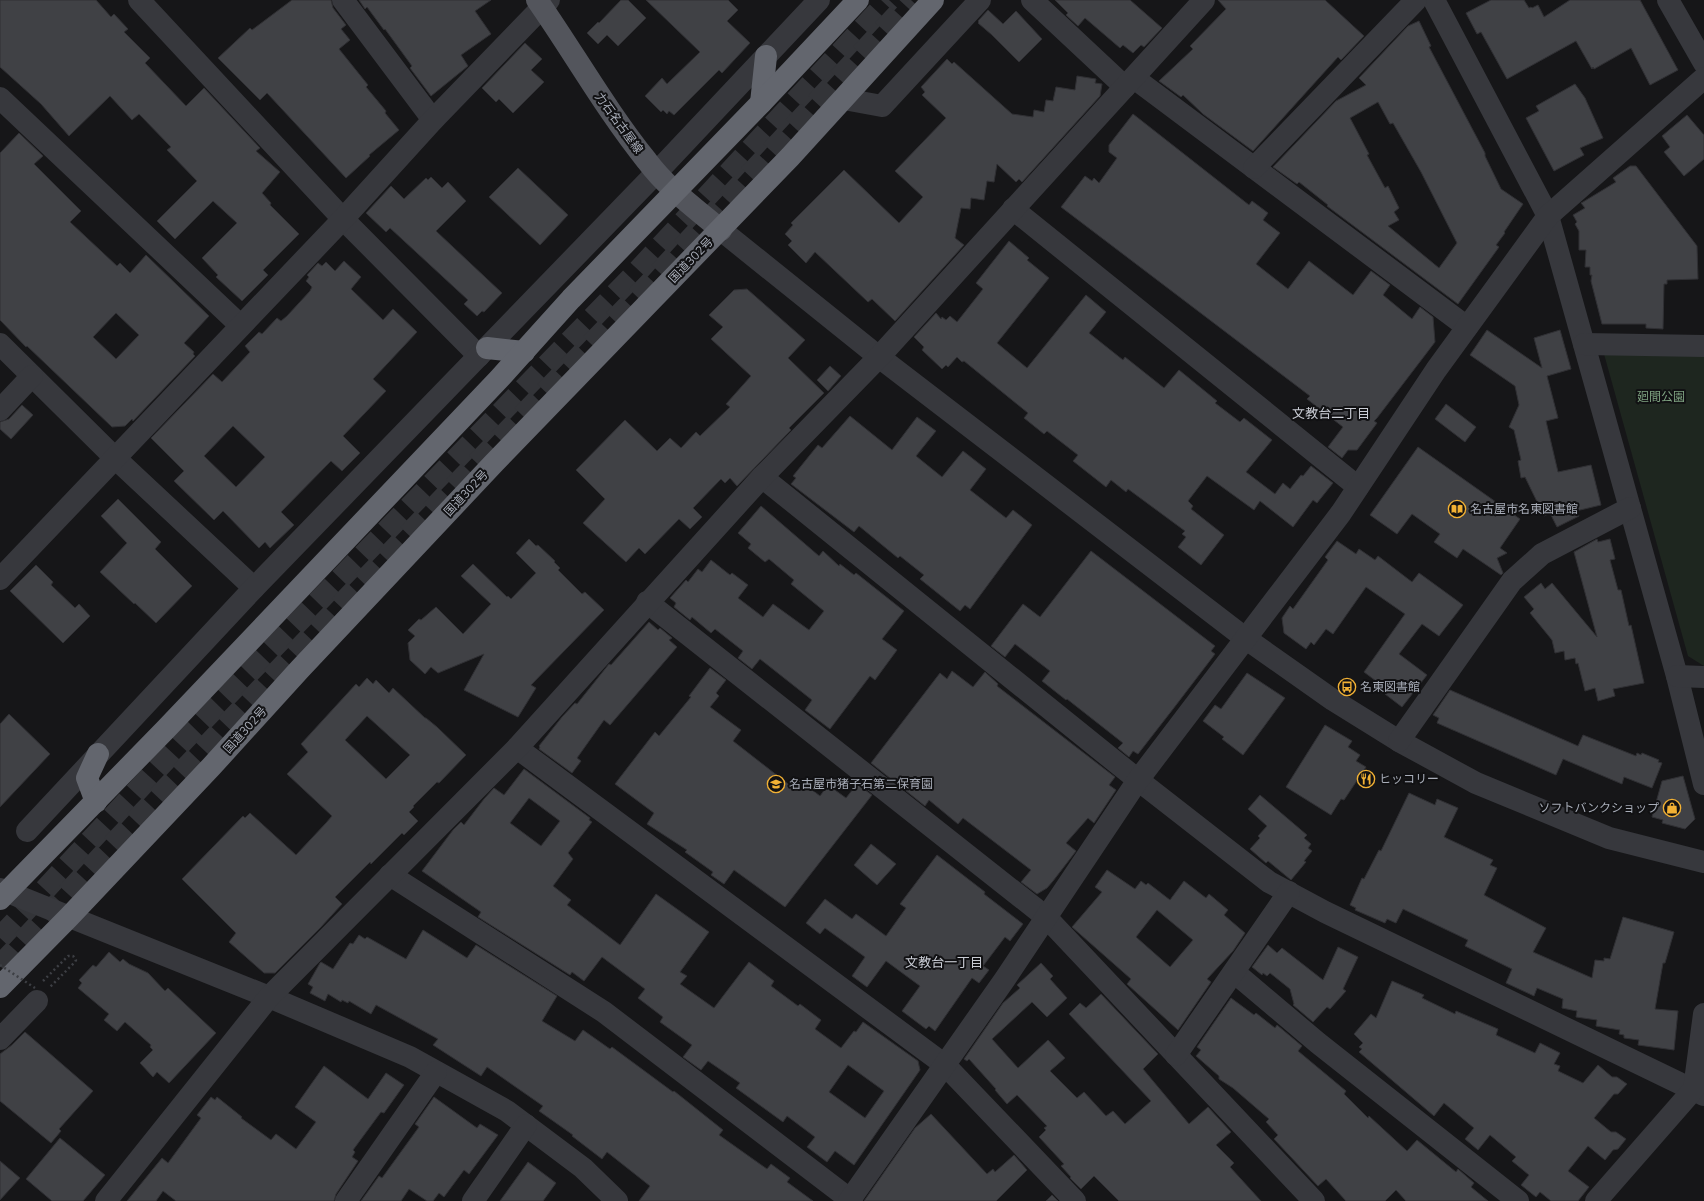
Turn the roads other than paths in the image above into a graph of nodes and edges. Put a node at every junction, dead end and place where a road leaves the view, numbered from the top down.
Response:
1 (139, 0) edge
2 (343, 0) edge
3 (819, 0) edge
4 (858, 0) edge
5 (933, 0) edge
6 (980, 0) edge
7 (1032, 0) edge
8 (1204, 0) edge
9 (1416, 0) edge
10 (1434, 0) edge
11 (1668, 0) edge
12 (542, 2) edge
13 (766, 56) junction
14 (1704, 63) edge
15 (1704, 78) edge
16 (1129, 82) junction
17 (0, 98) edge
18 (844, 99) junction
19 (761, 103) junction
20 (433, 120) junction
21 (1254, 168) junction
22 (657, 172) junction
23 (675, 191) junction
24 (1013, 209) junction
25 (1548, 216) junction
26 (343, 219) junction
27 (720, 230) junction
28 (240, 326) junction
29 (1467, 327) junction
30 (0, 344) edge
31 (1584, 344) junction
32 (1704, 346) edge
33 (483, 352) junction
34 (524, 352) junction
35 (879, 357) junction
36 (32, 376) junction
37 (0, 410) edge
38 (115, 458) junction
39 (762, 478) junction
40 (1358, 487) junction
41 (1630, 508) junction
42 (0, 579) edge
43 (254, 588) junction
44 (647, 602) junction
45 (1245, 638) junction
46 (1677, 676) junction
47 (1704, 677) edge
48 (1399, 741) junction
49 (517, 748) junction
50 (98, 754) junction
51 (1138, 780) junction
52 (1704, 784) edge
53 (96, 802) junction
54 (27, 831) dead end
55 (1704, 862) edge
56 (390, 875) junction
57 (1289, 892) junction
58 (2, 893) edge
59 (69, 917) junction
60 (1046, 918) junction
61 (1234, 972) junction
62 (0, 987) edge
63 (269, 997) junction
64 (37, 1000) road end
65 (1704, 1014) edge
66 (0, 1039) edge
67 (1176, 1055) junction
68 (945, 1065) junction
69 (436, 1072) junction
70 (1699, 1092) edge
71 (526, 1125) junction
72 (851, 1200) edge
73 (106, 1201) edge
74 (346, 1201) edge
75 (473, 1201) edge
76 (617, 1201) edge
77 (1075, 1201) edge
78 (1314, 1201) edge
79 (1518, 1201) edge
80 (1596, 1201) edge

1 - 26 street
2 - 20 street
3 - 13 street
4 - 19 highway
5 - 18 highway, 国道302号
6 - 18 street
7 - 16 street
8 - 16 street
9 - 21 street
10 - 25 street
11 - 14 street
12 - 20 street
12 - 22 main road, 力石名古屋線
13 - 19 highway
13 - 22 street
15 - 25 street
16 - 21 street
16 - 24 street
17 - 28 street
18 - 27 highway, 国道302号
19 - 23 highway
20 - 26 street
21 - 29 street
22 - 23 main road, 力石名古屋線
22 - 33 street
23 - 27 main road, 力石名古屋線
23 - 34 highway
24 - 35 street
24 - 40 street
25 - 29 street
25 - 31 street
26 - 28 street
26 - 33 street
27 - 35 street
27 - 59 highway, 国道302号
28 - 38 street
29 - 40 street
30 - 36 street
31 - 32 street
31 - 41 street
33 - 34 highway
33 - 43 street
34 - 53 highway
35 - 39 street
35 - 45 street
36 - 37 street
36 - 38 street
38 - 42 street
38 - 43 street
39 - 44 street
39 - 51 street
40 - 45 street
41 - 46 street
41 - 48 street
43 - 50 street
44 - 49 street
44 - 60 street
45 - 48 street
45 - 51 street
46 - 47 street
46 - 52 street
48 - 55 street
49 - 56 street
49 - 68 street
50 - 53 highway
50 - 54 street
51 - 57 street
51 - 60 street
53 - 58 highway
56 - 63 street
56 - 72 street
57 - 61 street
57 - 70 street
58 - 59 street
59 - 62 highway, 国道302号
59 - 63 street
60 - 67 street
60 - 68 street
61 - 67 street
61 - 79 street
63 - 69 street
63 - 73 street
64 - 66 street
65 - 70 street
67 - 78 street
68 - 72 street
68 - 77 street
69 - 71 street
69 - 74 street
70 - 80 street
71 - 75 street
71 - 76 street

